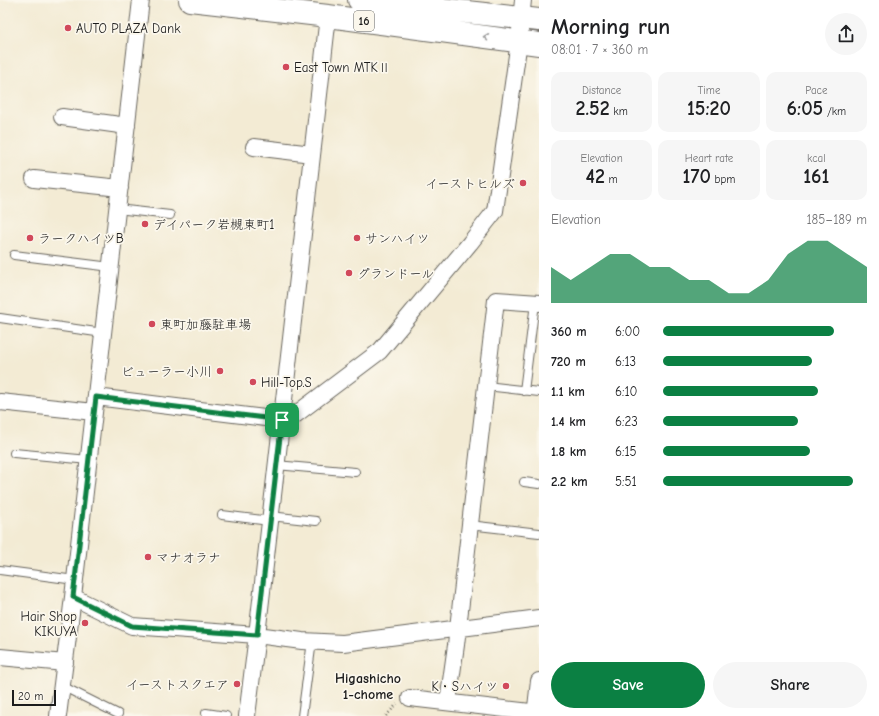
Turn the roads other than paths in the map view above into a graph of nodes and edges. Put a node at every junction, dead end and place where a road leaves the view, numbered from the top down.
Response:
1 (141, 0) edge
2 (190, 0) edge
3 (359, 0) edge
4 (528, 13) edge
5 (328, 16) junction
6 (529, 43) edge
7 (62, 116) dead end
8 (127, 126) junction
9 (254, 147) dead end
10 (312, 154) junction
11 (34, 179) dead end
12 (120, 188) junction
13 (117, 209) junction
14 (170, 215) dead end
15 (14, 255) dead end
16 (110, 267) junction
17 (537, 303) edge
18 (0, 318) edge
19 (103, 333) junction
20 (486, 386) junction
21 (524, 391) junction
22 (539, 392) edge
23 (0, 402) edge
24 (95, 405) junction
25 (282, 420) junction
26 (14, 453) dead end
27 (89, 460) junction
28 (276, 465) junction
29 (355, 472) dead end
30 (524, 482) dead end
31 (539, 484) edge
32 (222, 515) dead end
33 (270, 519) junction
34 (316, 521) dead end
35 (469, 525) junction
36 (539, 533) edge
37 (0, 570) edge
38 (75, 580) junction
39 (73, 597) junction
40 (539, 618) edge
41 (457, 628) junction
42 (257, 635) junction
43 (312, 641) junction
44 (0, 656) edge
45 (65, 663) junction
46 (539, 681) edge
47 (62, 686) junction
48 (410, 698) dead end
49 (448, 702) junction
50 (473, 711) edge
51 (118, 714) dead end
52 (206, 714) dead end
53 (536, 714) edge
54 (58, 716) edge
55 (226, 716) edge
56 (247, 716) edge
57 (302, 716) edge

1 - 8 street
2 - 5 highway, 16
3 - 4 highway, 16
4 - 6 street
6 -> 5 highway, 16
5 - 10 street
6 - 25 street
7 - 8 street
8 - 12 street
9 - 10 street
10 - 25 street
11 - 12 street
12 - 13 street
13 - 14 lane
13 - 16 street
15 - 16 lane
16 - 19 street
17 - 20 street
17 - 21 lane
18 - 19 lane
19 - 24 street
20 - 21 lane
20 - 35 street
21 - 22 lane
23 - 24 street
24 - 25 street
24 - 27 street
25 - 28 street
26 - 27 lane
27 - 38 street
28 - 29 lane
28 - 33 street
30 - 31 lane
32 - 33 lane
33 - 34 lane
33 - 42 street
35 - 36 lane
35 - 41 street
37 - 38 lane
38 - 39 street
39 - 42 street
39 - 45 street
40 - 41 street
41 - 43 street
41 - 49 street
42 - 43 street
42 - 56 street
43 - 57 lane
44 - 45 street
45 - 47 street
46 - 53 street
47 - 51 lane
47 - 54 street
48 - 49 street
49 - 50 street
50 - 53 street
52 - 55 lane

